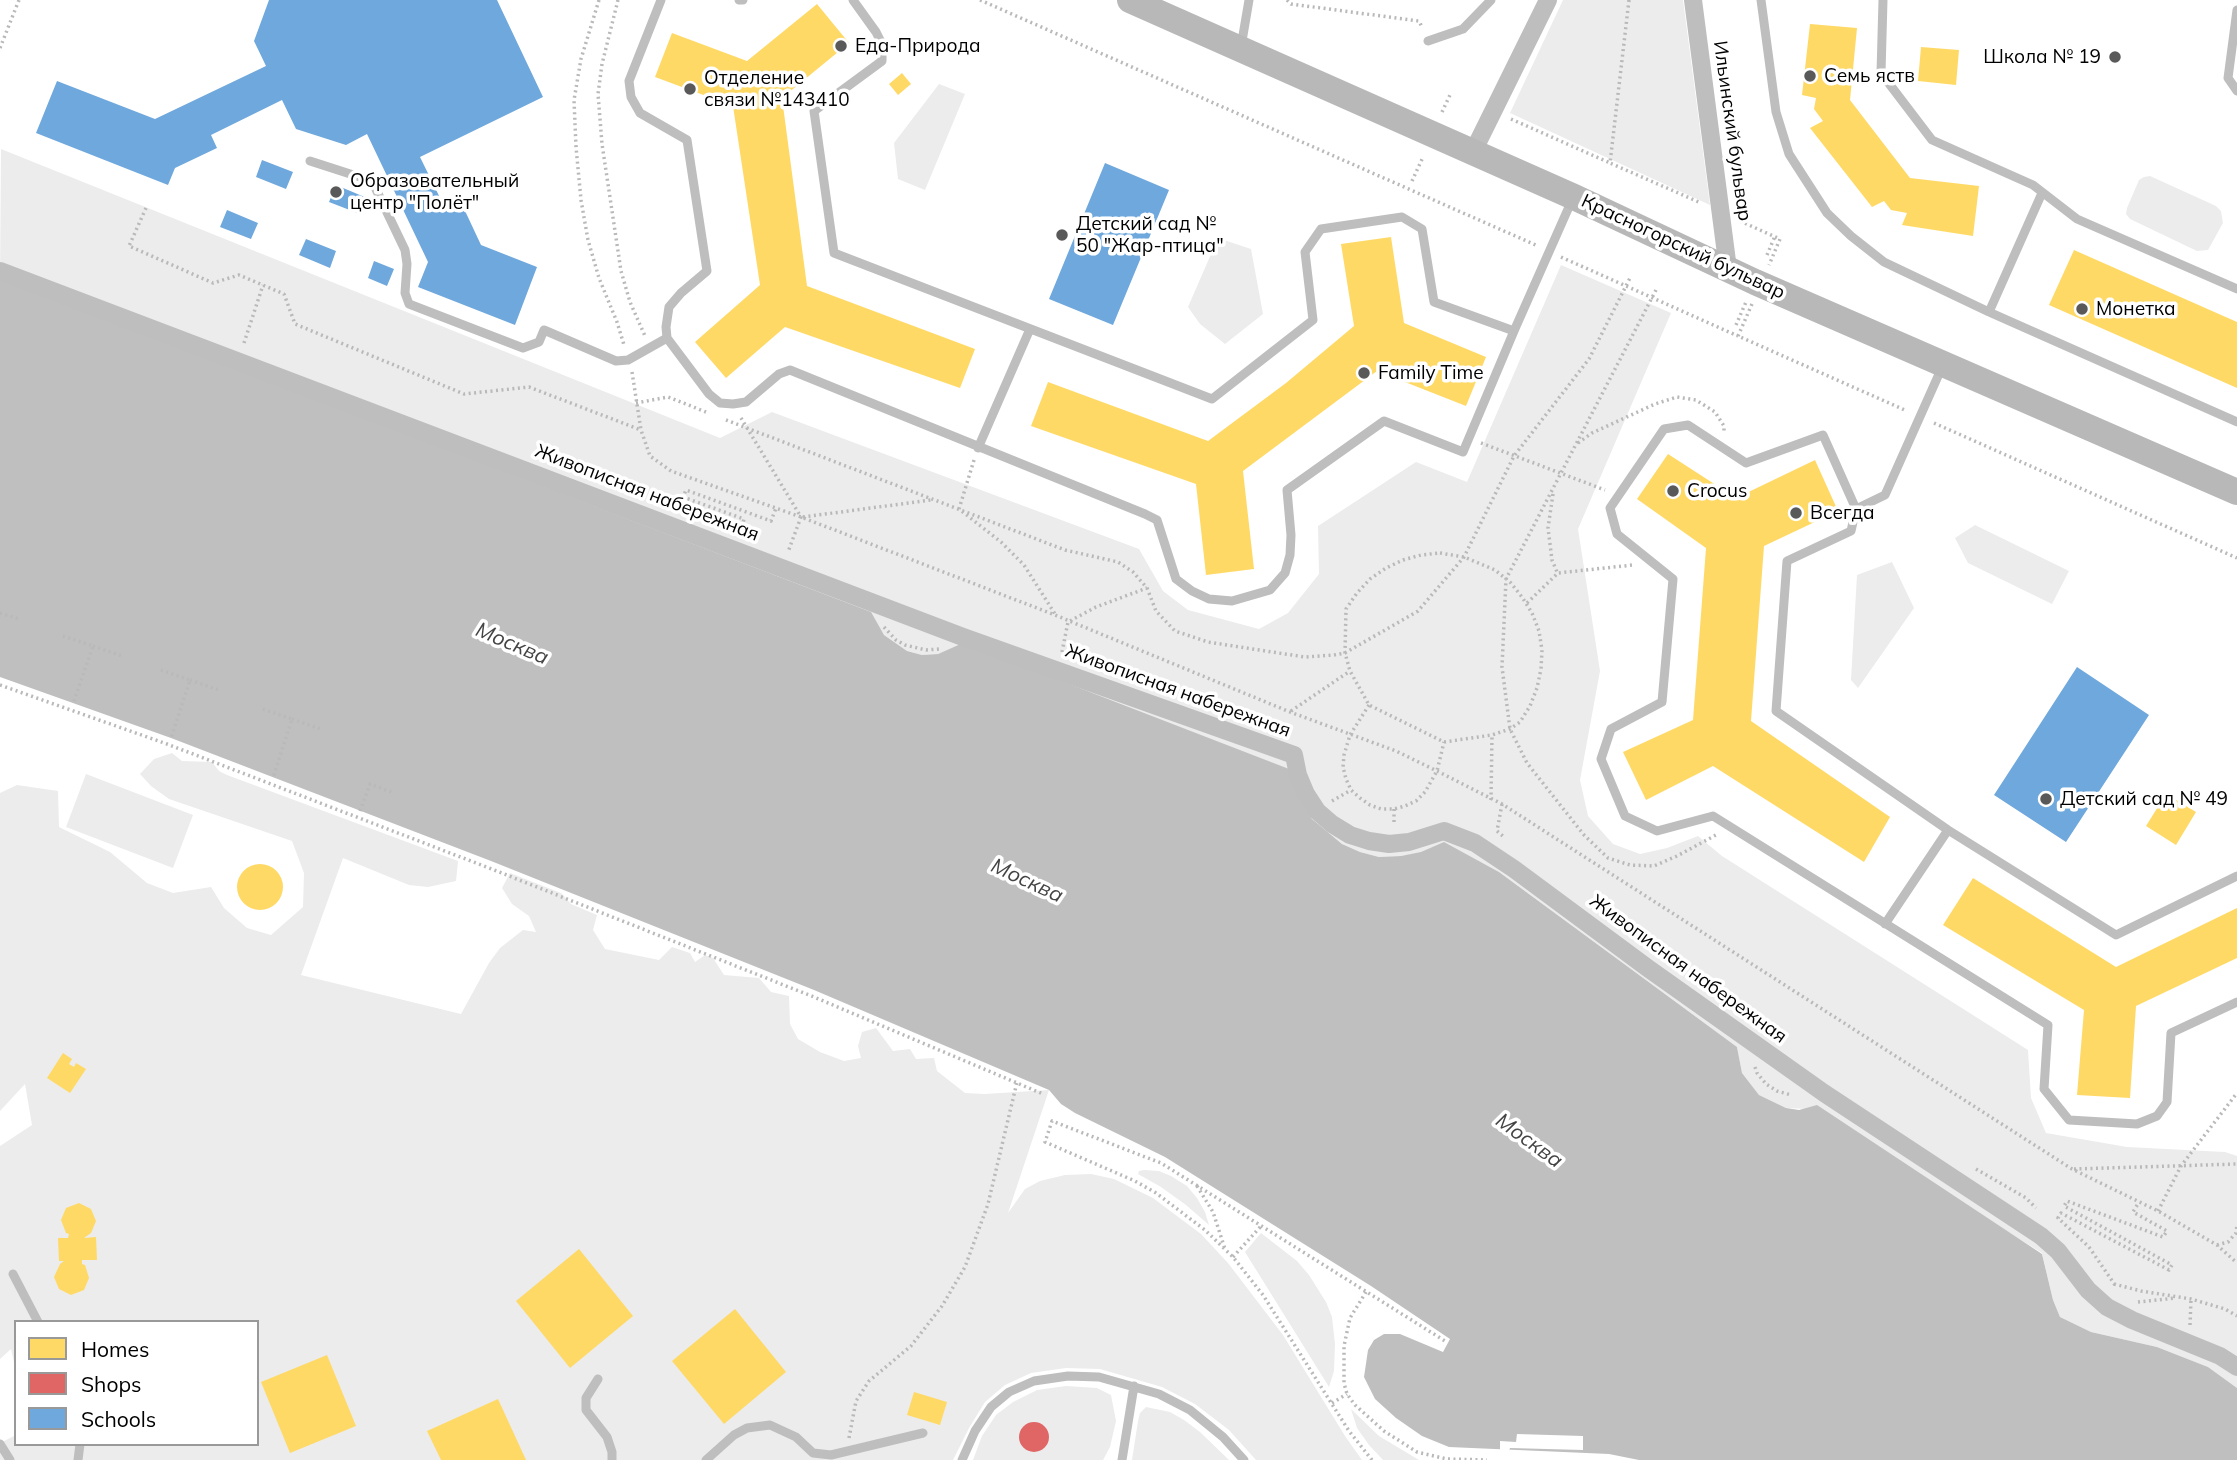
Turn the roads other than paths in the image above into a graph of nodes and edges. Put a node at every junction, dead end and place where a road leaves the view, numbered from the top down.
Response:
1 (661, 0) edge
2 (853, 0) edge
3 (1130, 0) edge
4 (1249, 0) edge
5 (1492, 0) edge
6 (1548, 0) edge
7 (1693, 0) edge
8 (1761, 0) edge
9 (1883, 0) edge
10 (2237, 10) edge
11 (1428, 41) road end
12 (1241, 49) junction
13 (2237, 90) edge
14 (1473, 152) junction
15 (310, 161) dead end
16 (2042, 192) junction
17 (1574, 197) junction
18 (1728, 269) junction
19 (0, 271) edge
20 (2237, 289) edge
21 (1989, 312) junction
22 (1030, 328) junction
23 (1514, 331) junction
24 (667, 338) junction
25 (1943, 365) junction
26 (2237, 422) edge
27 (978, 448) junction
28 (2237, 492) edge
29 (1856, 509) junction
30 (1948, 830) junction
31 (2237, 876) edge
32 (1885, 924) junction
33 (2237, 1002) edge
34 (13, 1274) dead end
35 (37, 1320) edge
36 (2237, 1367) edge
37 (598, 1379) dead end
38 (1134, 1386) junction
39 (923, 1433) dead end
40 (0, 1444) edge
41 (10, 1460) edge
42 (612, 1460) edge
43 (706, 1460) edge
44 (962, 1460) edge
45 (1122, 1460) edge
46 (1244, 1460) edge

1 - 24 lane
2 - 22 lane
3 - 12 main road, Красногорский бульвар
4 - 12 lane
5 - 11 lane
6 - 14 street
7 - 18 street, Ильинский бульвар
8 - 21 lane
9 - 16 lane
10 - 13 lane
12 - 14 main road, Красногорский бульвар
14 - 17 main road, Красногорский бульвар
15 - 24 lane
16 - 20 lane
16 - 21 lane
17 - 18 main road, Красногорский бульвар
17 - 23 lane
18 - 25 main road, Красногорский бульвар
19 - 36 street, Живописная набережная
21 - 26 lane
22 - 23 lane
22 - 27 lane
23 - 27 lane
24 - 27 lane
25 - 28 main road, Красногорский бульвар
25 - 29 lane
29 - 30 lane
29 - 32 lane
30 - 31 lane
30 - 32 lane
32 - 33 lane
34 - 35 lane
37 - 42 lane
38 - 44 lane
38 - 45 lane
38 - 46 lane
39 - 43 lane
40 - 41 lane

